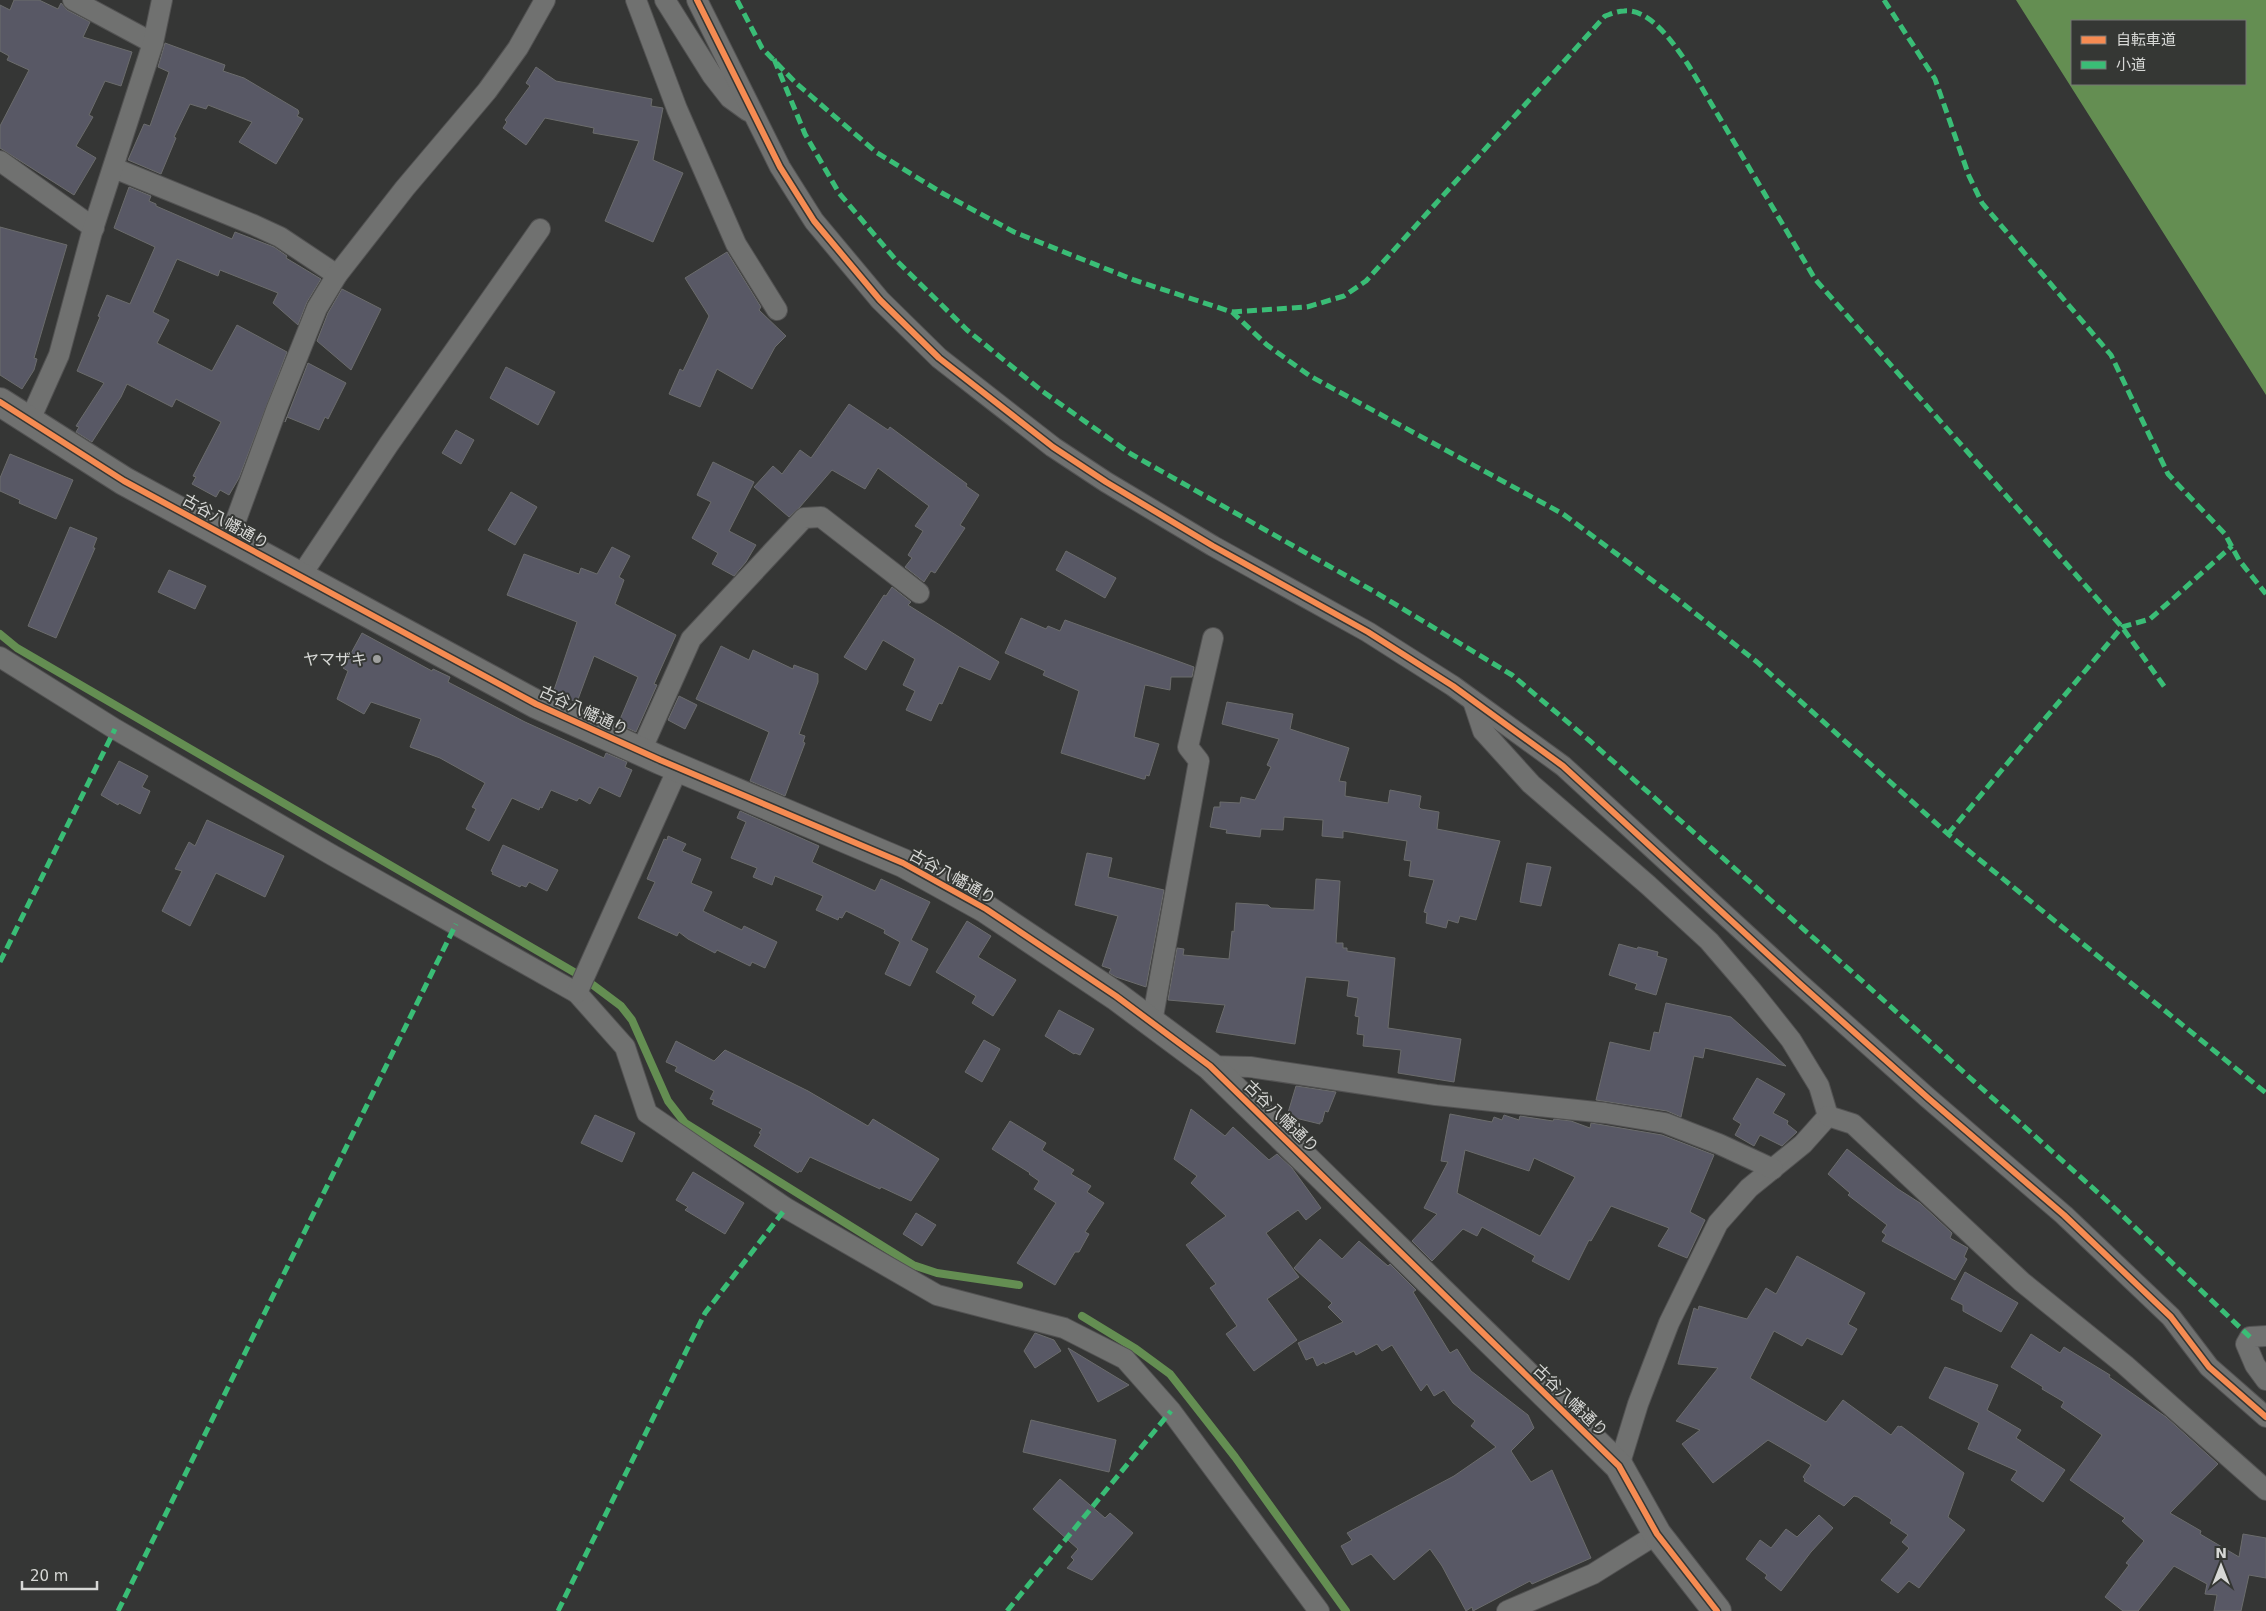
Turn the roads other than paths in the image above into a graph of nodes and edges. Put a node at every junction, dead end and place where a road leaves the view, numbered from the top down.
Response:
1 (73, 0) edge
2 (162, 0) edge
3 (545, 0) edge
4 (636, 0) edge
5 (665, 0) edge
6 (697, 0) edge
7 (153, 43) junction
8 (753, 115) junction
9 (0, 161) edge
10 (114, 168) junction
11 (94, 228) junction
12 (540, 229) dead end
13 (337, 275) junction
14 (777, 310) dead end
15 (0, 402) edge
16 (29, 422) junction
17 (229, 539) junction
18 (300, 577) junction
19 (919, 593) dead end
20 (1213, 638) dead end
21 (0, 657) edge
22 (1473, 701) junction
23 (640, 750) junction
24 (679, 766) junction
25 (576, 993) junction
26 (1152, 1022) junction
27 (1210, 1066) junction
28 (1828, 1116) junction
29 (1773, 1169) junction
30 (2266, 1336) edge
31 (2266, 1380) edge
32 (2266, 1418) edge
33 (1619, 1466) junction
34 (2266, 1490) edge
35 (1658, 1534) junction
36 (1319, 1611) edge
37 (1507, 1611) edge
38 (1717, 1611) edge

1 - 7 street
2 - 7 street
3 - 13 street
4 - 14 street
5 - 8 street
6 - 8 street
7 - 10 street
8 - 22 street
9 - 11 street
10 - 11 street
10 - 13 street
11 - 16 street
12 - 18 street
13 - 17 street
15 - 16 street, 古谷八幡通り
16 - 17 street, 古谷八幡通り
17 - 18 street, 古谷八幡通り
18 - 23 street, 古谷八幡通り
19 - 23 street
20 - 26 street
21 - 25 street
22 - 28 street
22 - 32 street
23 - 24 street, 古谷八幡通り
24 - 25 street
24 - 26 street, 古谷八幡通り
25 - 36 street
26 - 27 street, 古谷八幡通り
27 - 29 street
27 - 33 street, 古谷八幡通り
28 - 29 street
28 - 34 street
29 - 33 street
30 - 31 street
33 - 35 street, 古谷八幡通り
35 - 37 street
35 - 38 street, 古谷八幡通り

